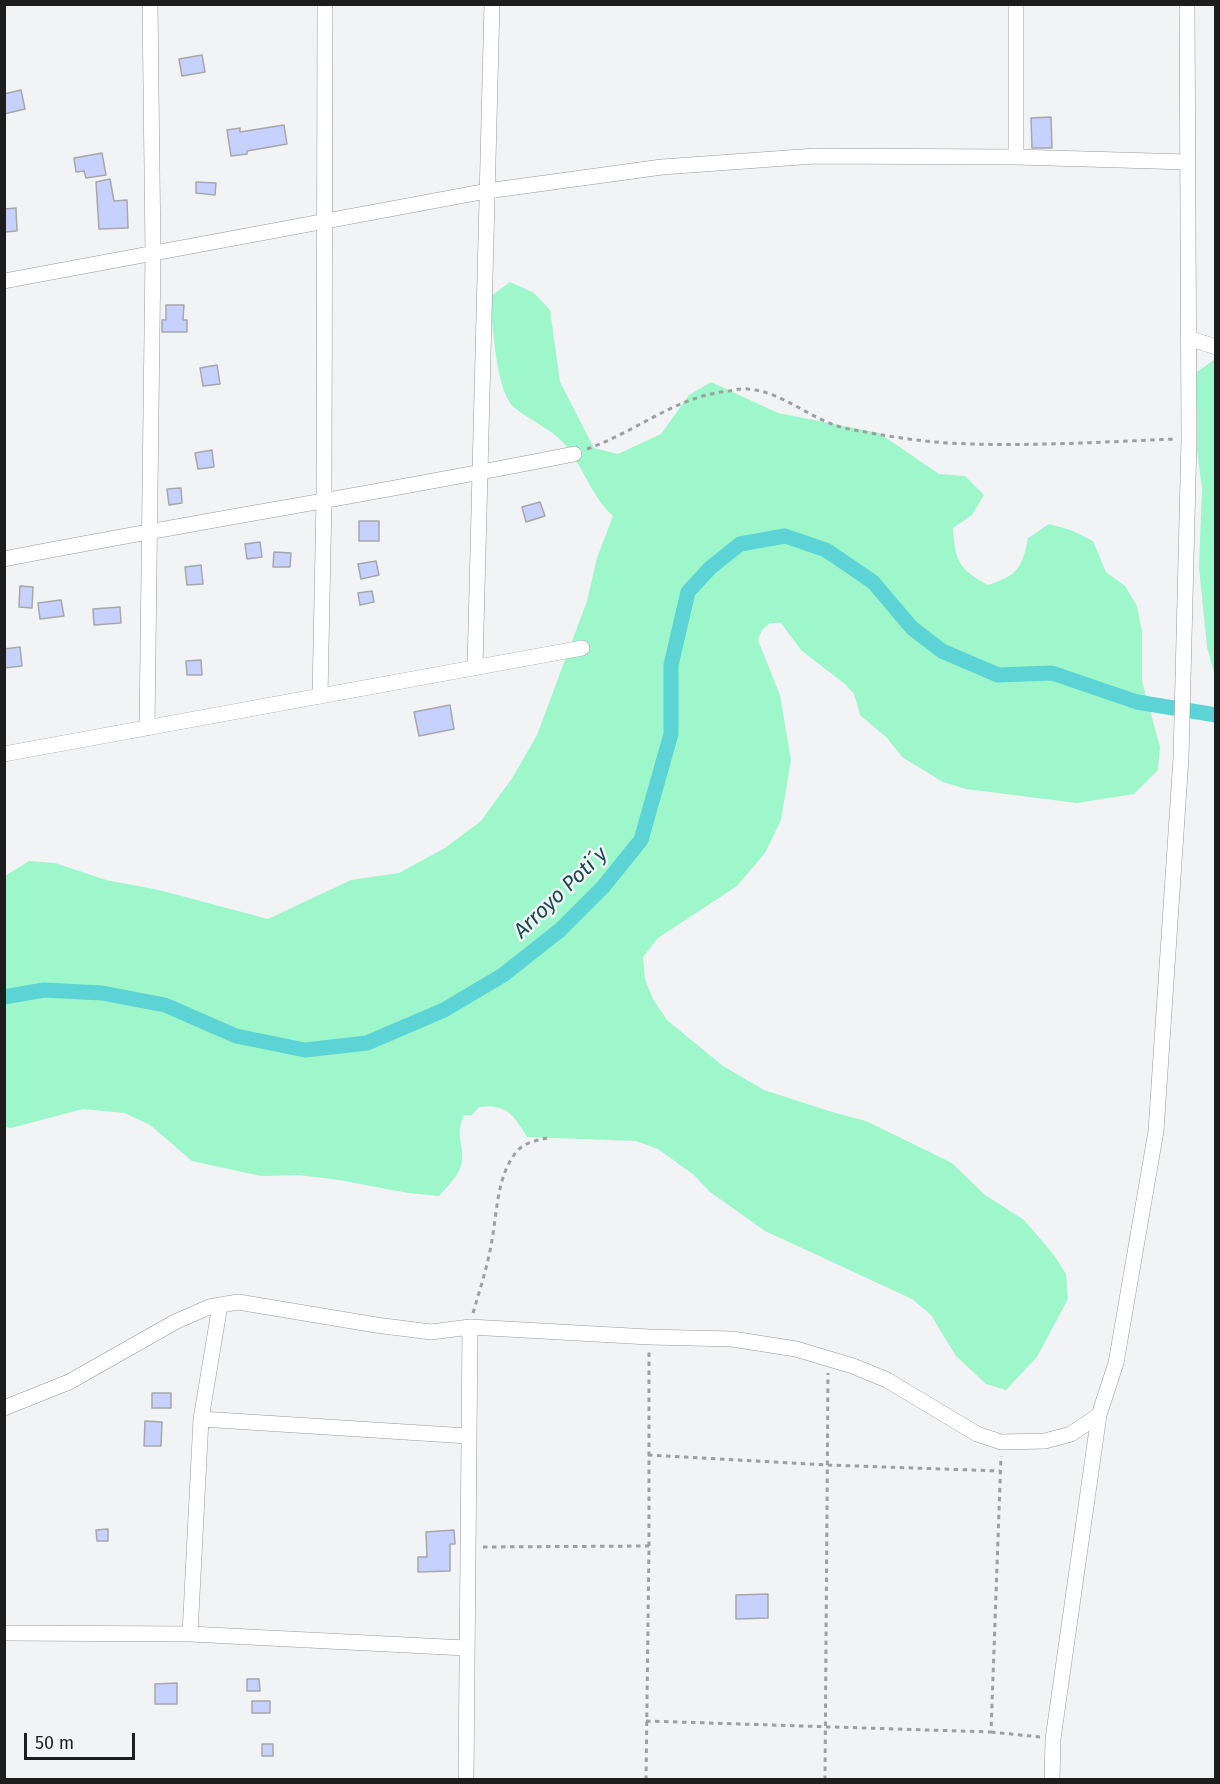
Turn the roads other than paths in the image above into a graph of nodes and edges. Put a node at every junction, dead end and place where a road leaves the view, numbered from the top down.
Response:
1 (150, 4) edge
2 (325, 4) edge
3 (492, 4) edge
4 (1017, 4) edge
5 (1187, 4) edge
6 (1016, 157) junction
7 (1188, 162) junction
8 (487, 191) junction
9 (324, 221) junction
10 (153, 253) junction
11 (4, 281) edge
12 (1188, 338) junction
13 (1215, 347) edge
14 (574, 454) road end
15 (480, 473) junction
16 (324, 500) junction
17 (149, 531) junction
18 (4, 559) edge
19 (582, 648) dead end
20 (475, 667) junction
21 (320, 696) junction
22 (147, 728) junction
23 (4, 754) edge
24 (220, 1305) junction
25 (470, 1327) junction
26 (4, 1408) edge
27 (1099, 1416) junction
28 (201, 1419) junction
29 (468, 1436) junction
30 (4, 1634) edge
31 (190, 1635) junction
32 (466, 1648) junction
33 (466, 1779) edge
34 (1052, 1779) edge

1 - 10 street
2 - 9 street
3 - 8 street
4 - 6 street
5 - 7 street
6 - 7 street
6 - 8 street
7 - 12 street
8 - 9 street
8 - 15 street
9 - 10 street
9 - 16 street
10 - 11 street
10 - 17 street
12 - 13 street
12 - 27 street
14 - 15 street
15 - 16 street
15 - 20 street
16 - 17 street
16 - 21 street
17 - 18 street
17 - 22 street
19 - 20 street
20 - 21 street
21 - 22 street
22 - 23 street
24 - 25 street
24 - 26 street
24 - 28 street
25 - 27 street
25 - 29 street
27 - 34 street
28 - 29 street
28 - 31 street
29 - 32 street
30 - 31 street
31 - 32 street
32 - 33 street

